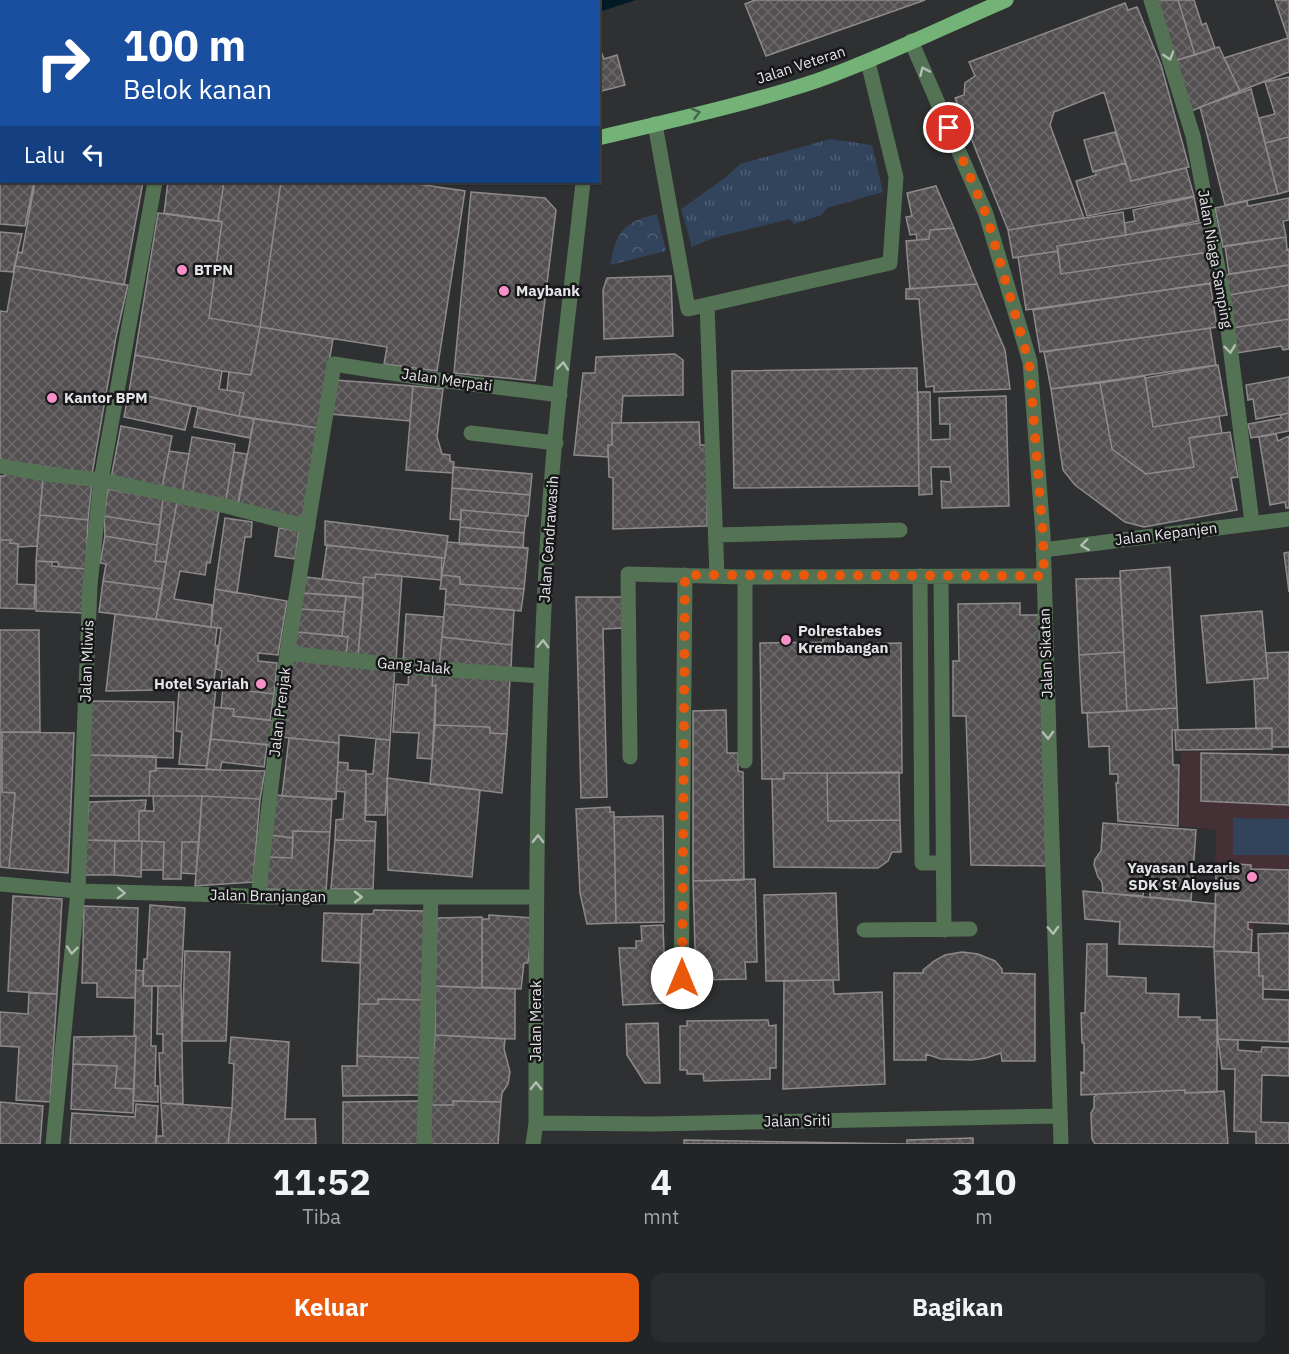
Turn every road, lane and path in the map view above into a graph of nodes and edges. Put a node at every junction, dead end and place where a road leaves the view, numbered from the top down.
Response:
1 (1006, 0) edge
2 (1151, 0) edge
3 (911, 41) junction
4 (868, 62) junction
5 (655, 124) junction
6 (600, 138) edge
7 (155, 183) edge
8 (583, 183) edge
9 (707, 305) junction
10 (334, 364) joint
11 (560, 395) junction
12 (471, 433) dead end
13 (556, 443) junction
14 (0, 466) edge
15 (101, 480) junction
16 (1289, 519) edge
17 (1252, 523) junction
18 (308, 527) junction
19 (900, 530) dead end
20 (716, 535) junction
21 (1043, 550) junction
22 (685, 575) junction
23 (717, 576) junction
24 (920, 576) junction
25 (1044, 576) junction
26 (745, 577) junction
27 (941, 577) junction
28 (287, 653) junction
29 (541, 676) junction
30 (630, 757) dead end
31 (745, 761) dead end
32 (943, 863) junction
33 (0, 884) edge
34 (78, 891) junction
35 (258, 897) junction
36 (431, 897) junction
37 (536, 897) junction
38 (970, 929) dead end
39 (864, 930) dead end
40 (944, 930) junction
41 (681, 1002) dead end
42 (1059, 1116) junction
43 (536, 1123) junction
44 (53, 1144) edge
45 (424, 1144) edge
46 (533, 1144) edge
47 (1061, 1144) edge

1 - 3 main road, Jalan Veteran
2 -> 17 street, Jalan Niaga Samping
3 - 4 main road, Jalan Veteran
21 -> 3 street, Jalan Sikatan
5 -> 4 main road, Jalan Veteran
4 - 9 street
5 - 6 main road, Jalan Veteran
5 - 9 street
7 - 15 street, Jalan Mliwis
11 -> 8 street, Jalan Cendrawasih
9 - 20 street
10 - 11 street, Jalan Merpati
10 - 18 street, Jalan Prenjak
11 - 13 street, Jalan Cendrawasih
12 - 13 street
29 -> 13 street, Jalan Cendrawasih
14 - 15 street
15 - 18 street
15 - 34 street, Jalan Mliwis
16 - 17 street, Jalan Kepanjen
17 -> 21 street, Jalan Kepanjen
18 - 28 street, Jalan Prenjak
19 - 20 street
20 - 23 street
21 - 25 street, Jalan Sikatan
22 - 23 street
22 - 30 street
22 - 41 street
23 - 26 street
24 - 26 street
24 - 27 street
24 - 32 street
25 - 27 street
25 -> 42 street, Jalan Sikatan
26 - 31 street
27 - 32 street
28 - 29 street, Gang Jalak
28 - 35 street, Jalan Prenjak
37 -> 29 street, Jalan Cendrawasih
32 - 40 street
33 - 34 street, Jalan Branjangan
34 -> 35 street, Jalan Branjangan
34 -> 44 street, Jalan Mliwis
35 -> 36 street, Jalan Branjangan
36 - 37 street, Jalan Branjangan
36 - 45 street
43 -> 37 street, Jalan Merak
38 - 40 street
39 - 40 street
42 - 43 street, Jalan Sriti
42 - 47 street, Jalan Sikatan
43 - 46 street, Jalan Merak

